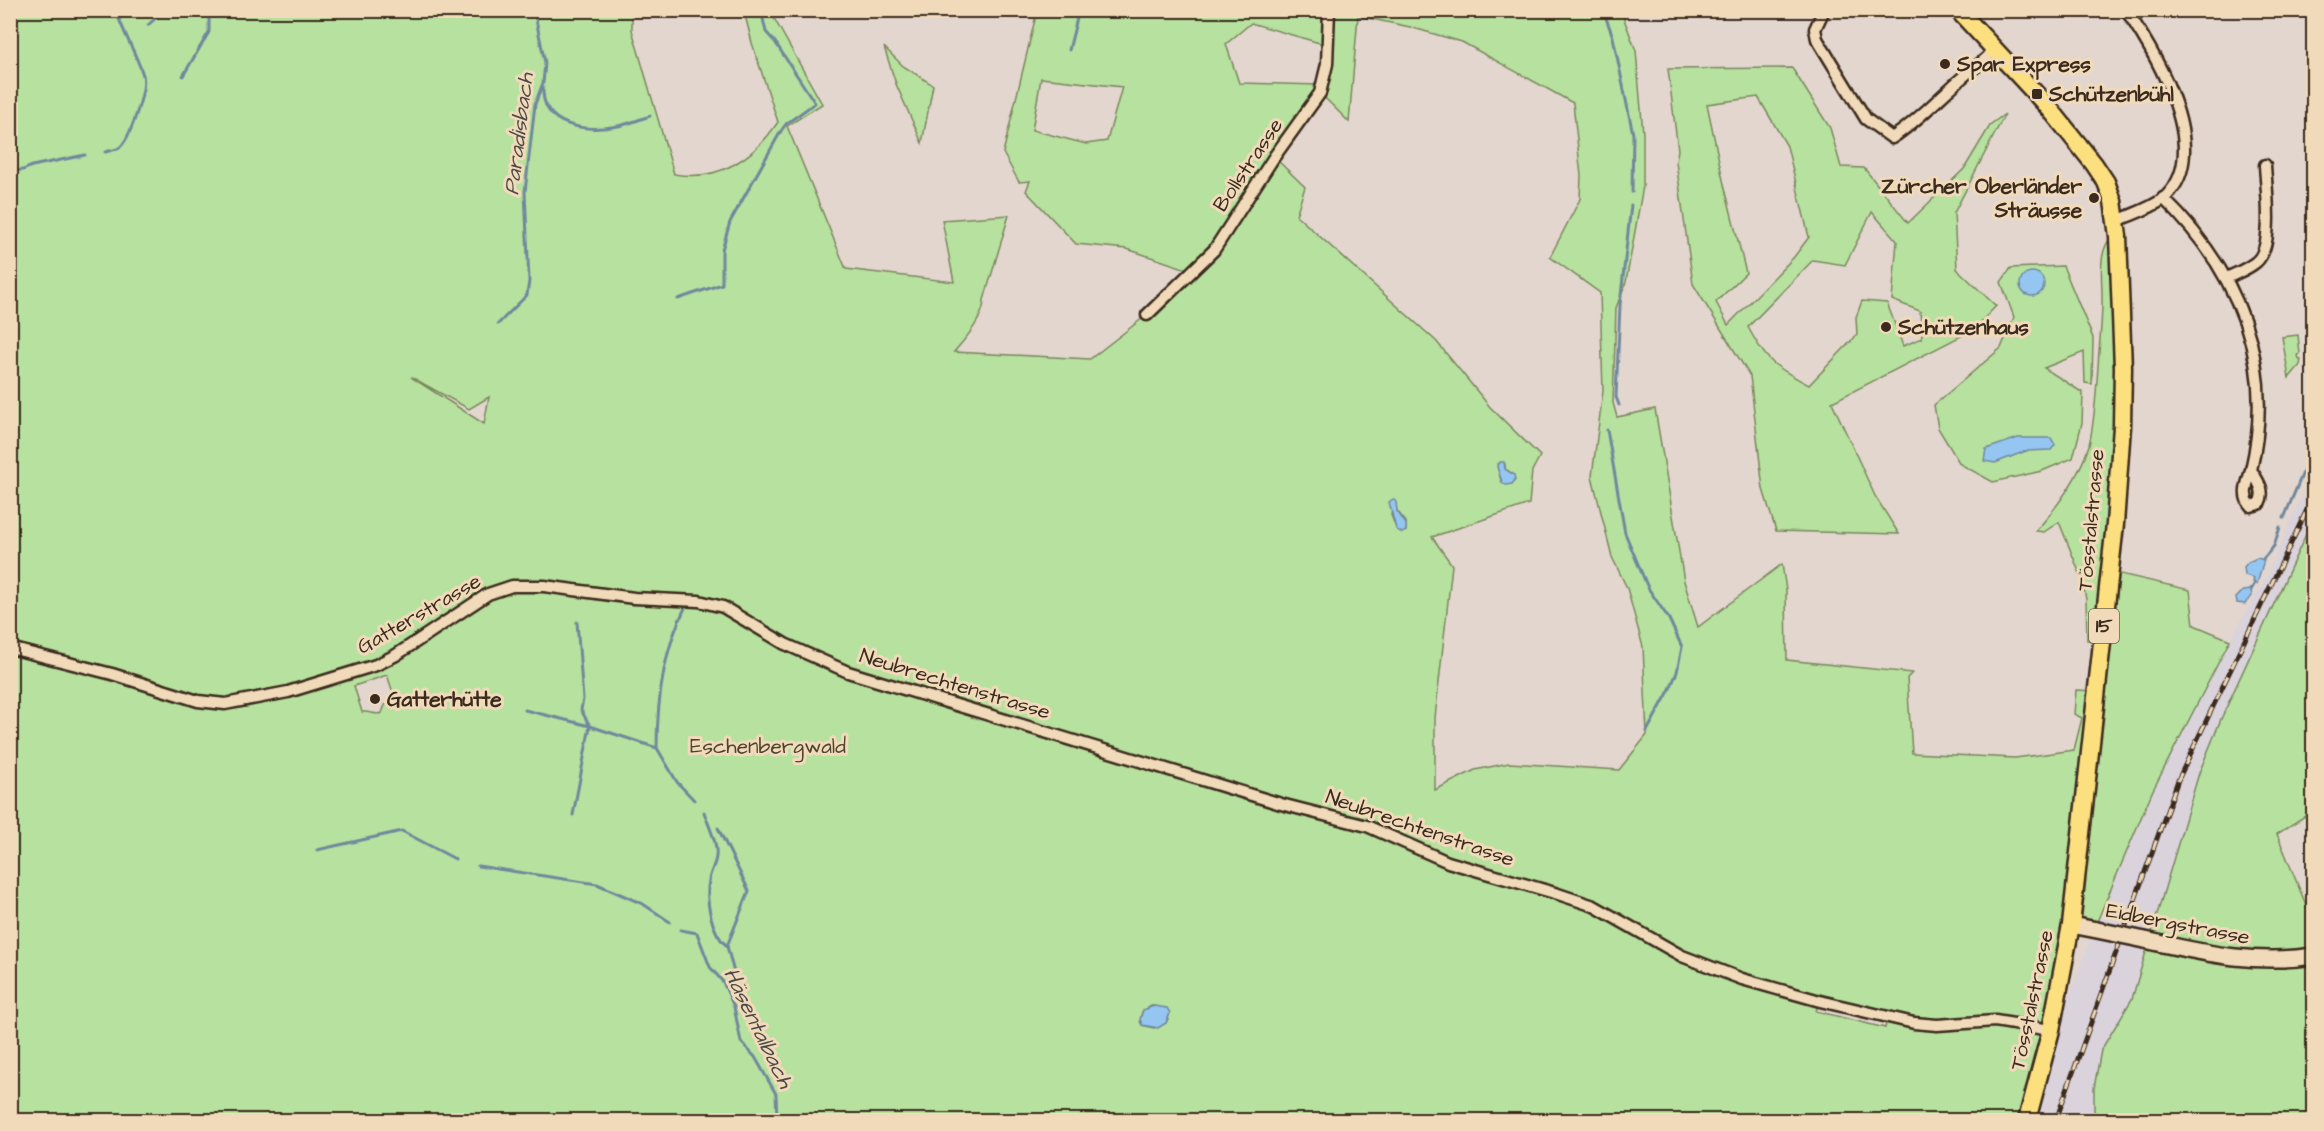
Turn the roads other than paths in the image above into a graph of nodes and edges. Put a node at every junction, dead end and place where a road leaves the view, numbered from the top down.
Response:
1 (1329, 10) edge
2 (1824, 10) edge
3 (1958, 10) edge
4 (2126, 10) edge
5 (1994, 49) junction
6 (2265, 165) dead end
7 (2163, 198) junction
8 (2117, 221) junction
9 (2227, 278) junction
10 (1147, 315) dead end
11 (2251, 470) dead end
12 (746, 621) joint
13 (10, 648) edge
14 (2071, 925) junction
15 (2313, 956) edge
16 (2051, 1030) junction
17 (2027, 1120) edge

1 - 10 street, Bollstrasse
2 - 5 street
3 - 5 main road, Tösstalstrasse / 15
4 - 7 street
5 - 8 main road, Tösstalstrasse / 15
6 - 9 street
7 - 8 street
7 - 9 street
8 - 14 main road, Tösstalstrasse / 15
9 - 11 street
12 - 13 street, Gatterstrasse
12 - 16 street, Neubrechtenstrasse
14 - 15 street, Eidbergstrasse, bridge
14 - 16 main road, Tösstalstrasse / 15
16 - 17 main road, Tösstalstrasse / 15

